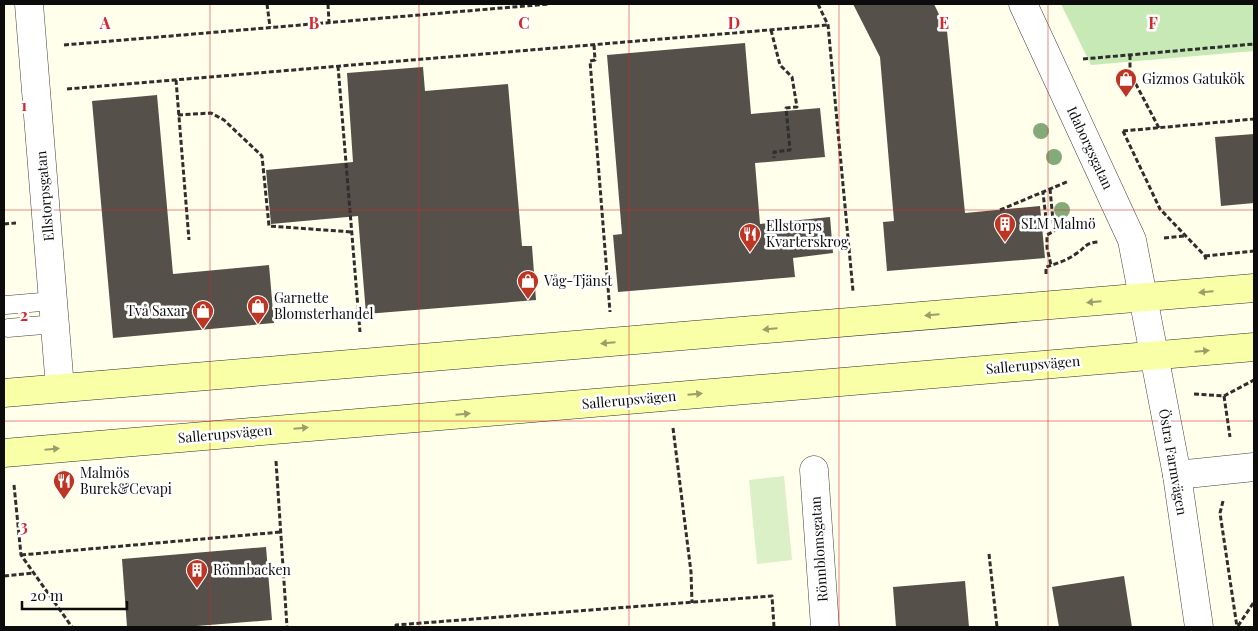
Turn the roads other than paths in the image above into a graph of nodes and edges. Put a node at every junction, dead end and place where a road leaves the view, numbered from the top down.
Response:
1 (29, 4) edge
2 (1022, 4) edge
3 (1254, 288) edge
4 (1143, 298) junction
5 (6, 305) dead end
6 (54, 312) junction
7 (8, 328) dead end
8 (1254, 346) edge
9 (1153, 355) junction
10 (60, 388) junction
11 (4, 393) edge
12 (4, 453) edge
13 (1254, 467) edge
14 (814, 470) dead end
15 (1177, 475) junction
16 (825, 627) edge
17 (1199, 627) edge

1 - 6 street, Ellstorpsgatan
2 - 4 street, Idaborgsgatan
3 -> 4 main road
4 - 9 street, Östra Farmvägen
4 -> 10 main road
5 - 6 lane
6 - 7 lane
6 - 10 street, Ellstorpsgatan
9 -> 8 main road, Sallerupsvägen
12 -> 9 main road, Sallerupsvägen
9 - 15 street, Östra Farmvägen
10 - 11 main road
13 - 15 street
14 - 16 street, Rönnblomsgatan
15 - 17 street, Östra Farmvägen

